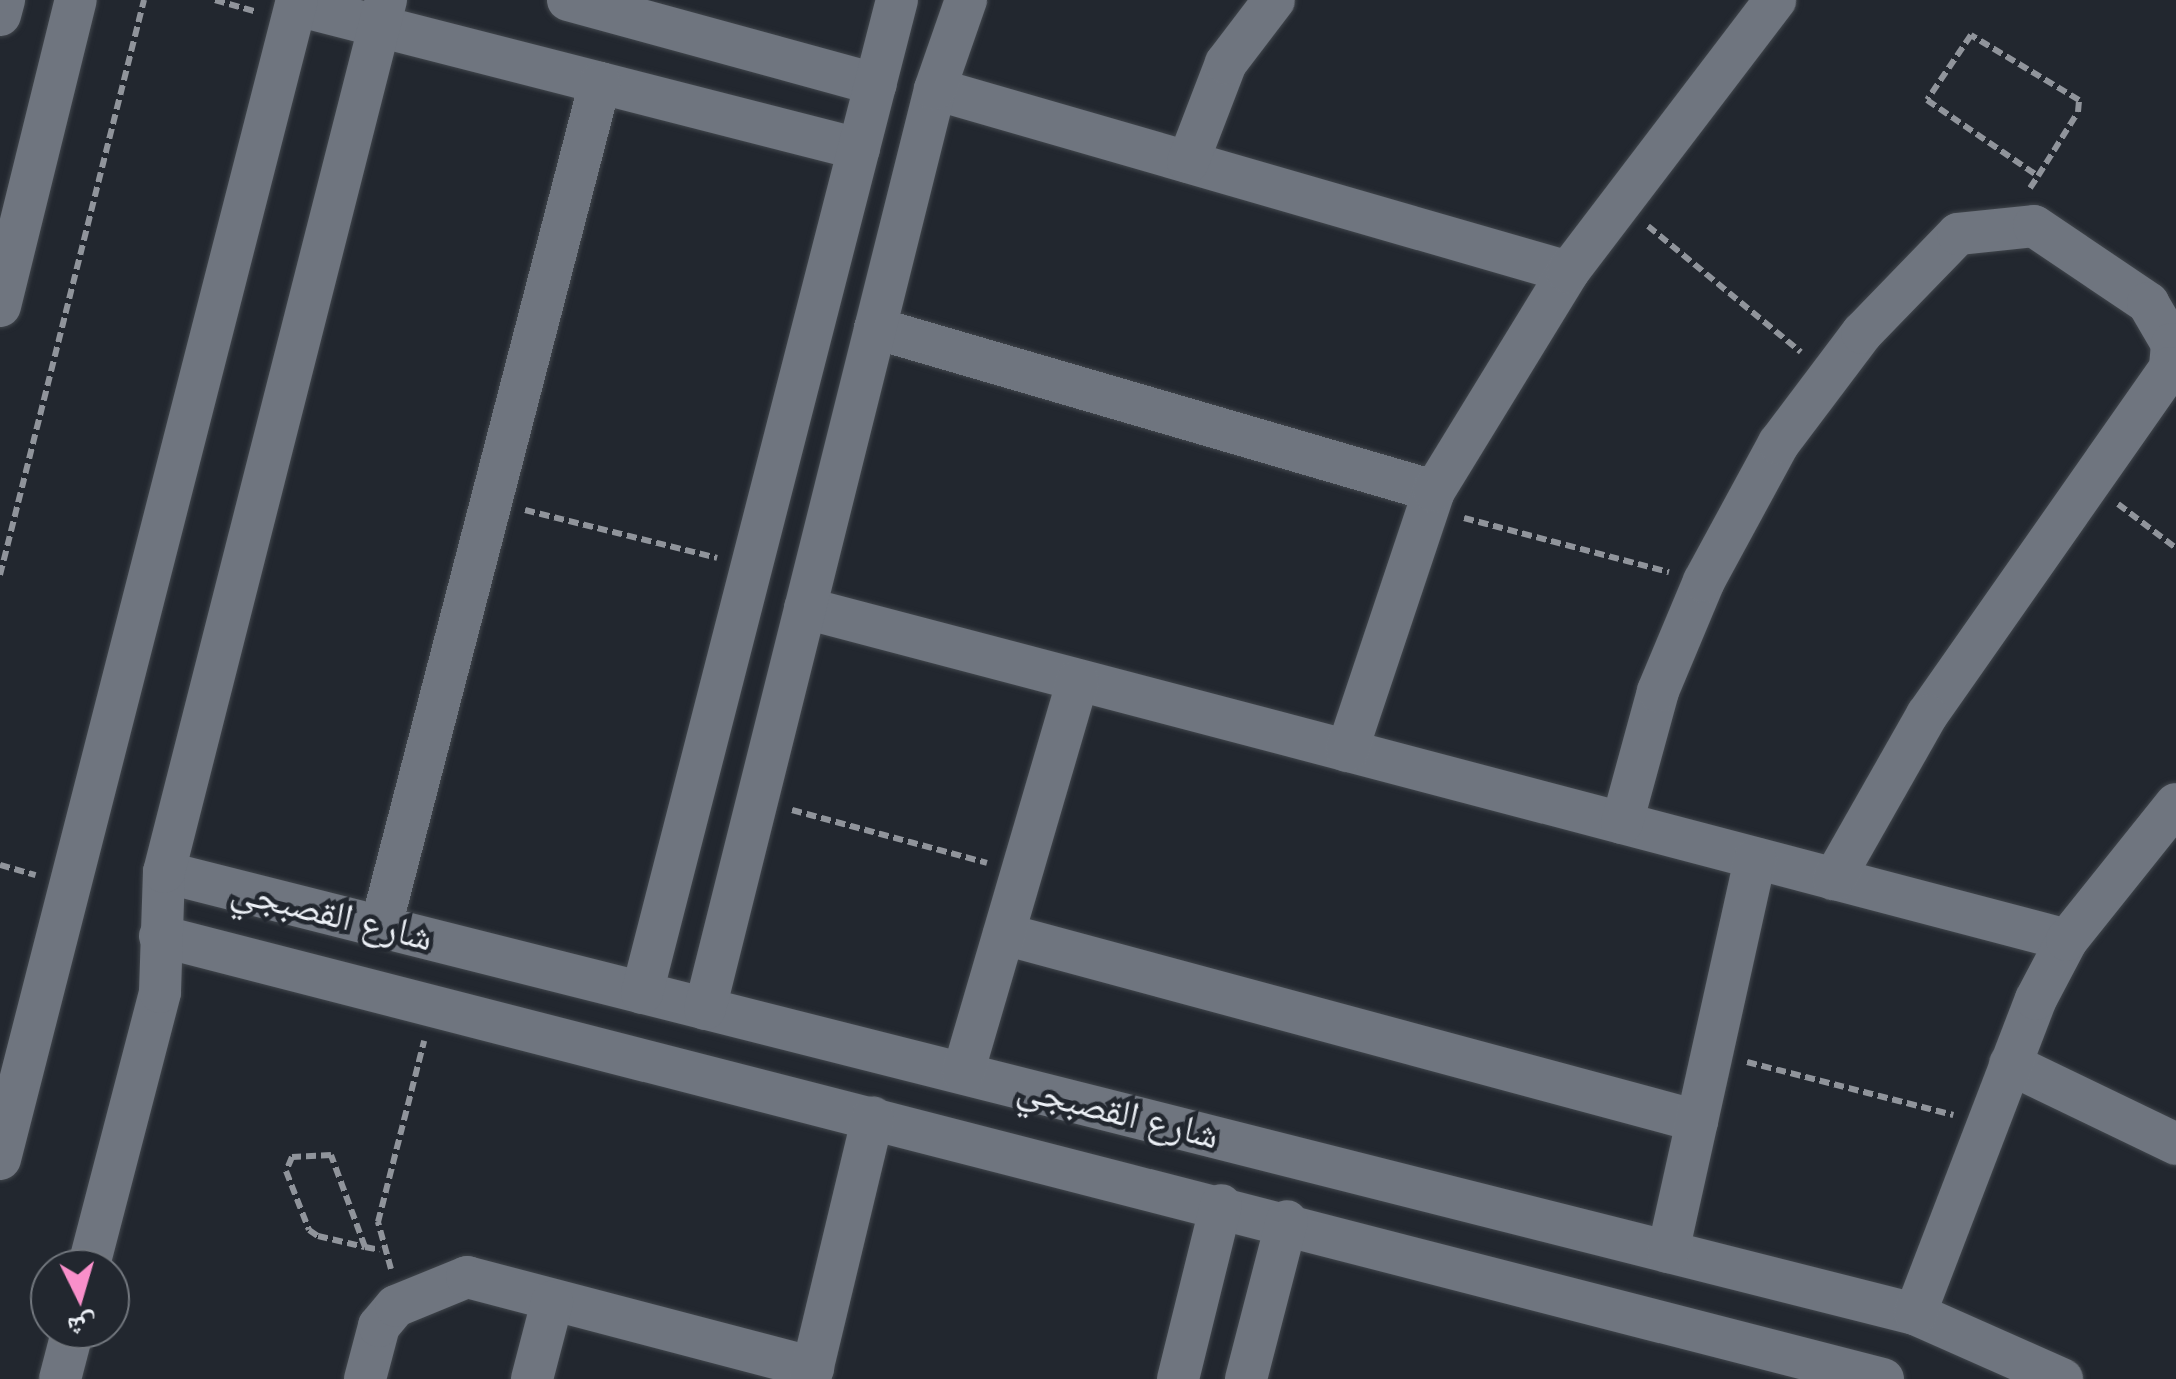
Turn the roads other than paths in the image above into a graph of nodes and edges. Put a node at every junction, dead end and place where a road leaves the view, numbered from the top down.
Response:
1 (4, 0) edge
2 (76, 0) edge
3 (568, 0) edge
4 (897, 0) edge
5 (966, 0) edge
6 (1274, 0) edge
7 (1775, 0) edge
8 (297, 3) edge
9 (382, 13) edge
10 (0, 15) edge
11 (600, 83) junction
12 (876, 84) junction
13 (935, 89) junction
14 (859, 149) junction
15 (1188, 162) junction
16 (1568, 272) junction
17 (0, 306) edge
18 (874, 328) junction
19 (1431, 500) junction
20 (805, 608) junction
21 (1078, 680) junction
22 (1346, 751) junction
23 (2176, 804) edge
24 (1622, 823) junction
25 (1755, 858) junction
26 (164, 872) junction
27 (1834, 879) junction
28 (324, 912) junction
29 (381, 926) junction
30 (1004, 934) junction
31 (160, 936) junction
32 (2067, 940) junction
33 (309, 974) junction
34 (642, 992) junction
35 (705, 1009) junction
36 (2010, 1064) junction
37 (963, 1073) junction
38 (873, 1117) junction
39 (1697, 1121) junction
40 (2176, 1144) edge
41 (0, 1160) edge
42 (1472, 1202) junction
43 (1222, 1205) junction
44 (1287, 1222) junction
45 (93, 1249) edge
46 (1668, 1252) junction
47 (1458, 1264) junction
48 (1200, 1292) junction
49 (552, 1302) junction
50 (1265, 1309) junction
51 (1915, 1314) junction
52 (67, 1349) edge
53 (812, 1374) edge
54 (60, 1379) edge
55 (365, 1379) edge
56 (532, 1379) edge
57 (1178, 1379) edge
58 (1246, 1379) edge
59 (1883, 1379) edge
60 (2062, 1379) edge

1 - 10 street
2 - 17 street
3 - 12 street
4 - 12 street
5 - 13 street
6 - 15 street
7 - 16 street
8 - 9 street
8 - 41 street
9 - 11 street
9 - 26 street
11 - 14 street
11 - 29 street
12 - 14 street
13 - 15 street
13 - 18 street
14 - 34 street
15 - 16 street
16 - 19 street
18 - 19 street
18 - 20 street
19 - 22 street
20 - 21 street
20 - 35 street
21 - 22 street
21 - 30 street
22 - 24 street
23 - 32 street
24 - 25 street
24 - 27 street
25 - 27 street
25 - 39 street
26 - 28 street, شارع القصبجي
26 - 31 street
27 - 32 street
28 - 29 street, شارع القصبجي
28 - 33 street
29 - 34 street, شارع القصبجي
30 - 37 street
30 - 39 street
31 - 33 street, شارع القصبجي
31 - 45 street
32 - 36 street
33 - 38 street, شارع القصبجي
34 - 35 street, شارع القصبجي
35 - 37 street, شارع القصبجي
36 - 40 street
36 - 51 street
37 - 42 street, شارع القصبجي
38 - 43 street, شارع القصبجي
38 - 53 street
39 - 46 street
42 - 46 street, شارع القصبجي
42 - 47 street
43 - 44 street, شارع القصبجي
43 - 48 street
44 - 47 street, شارع القصبجي
44 - 50 street
46 - 51 street, شارع القصبجي
47 - 59 street, شارع القصبجي
48 - 50 street
48 - 57 street
49 - 53 street
49 - 55 street
49 - 56 street
50 - 58 street
51 - 60 street, شارع القصبجي
52 - 54 street

